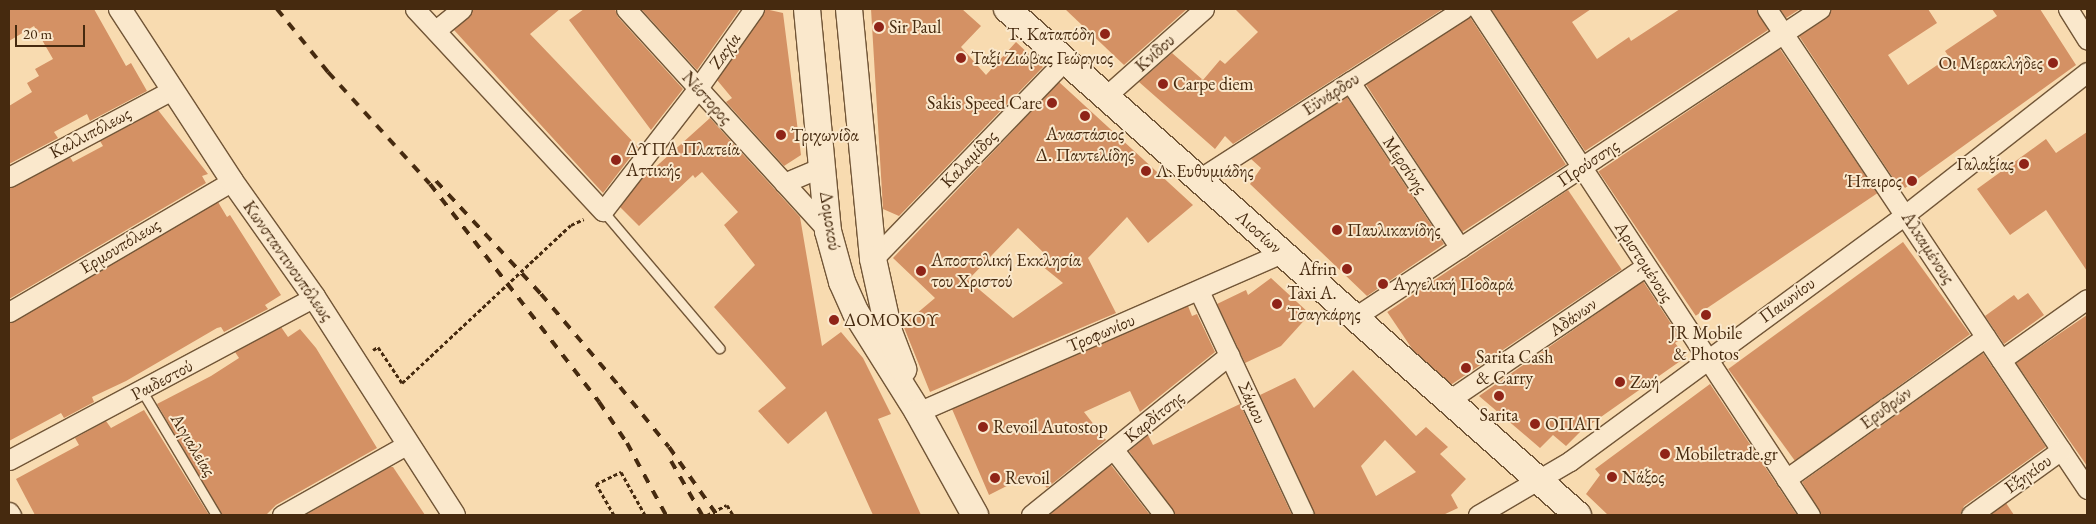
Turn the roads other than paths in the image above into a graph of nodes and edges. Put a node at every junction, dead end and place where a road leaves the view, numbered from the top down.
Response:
1 (120, 9) edge
2 (415, 9) edge
3 (462, 9) edge
4 (626, 9) edge
5 (754, 9) edge
6 (807, 9) edge
7 (849, 9) edge
8 (1007, 9) edge
9 (1204, 9) edge
10 (1463, 9) edge
11 (1478, 9) edge
12 (1766, 9) edge
13 (1820, 9) edge
14 (2068, 9) edge
15 (436, 30) junction
16 (1783, 34) junction
17 (2087, 39) edge
18 (1065, 60) junction
19 (2087, 72) edge
20 (1350, 82) junction
21 (698, 88) junction
22 (172, 90) junction
23 (1106, 96) junction
24 (1582, 167) junction
25 (822, 168) junction
26 (9, 177) edge
27 (1199, 179) junction
28 (232, 181) junction
29 (784, 183) junction
30 (603, 211) junction
31 (1906, 214) junction
32 (828, 231) junction
33 (1460, 248) junction
34 (1282, 253) junction
35 (873, 259) junction
36 (1646, 266) junction
37 (1199, 291) junction
38 (314, 297) junction
39 (2087, 299) edge
40 (9, 312) edge
41 (1355, 317) junction
42 (1986, 336) junction
43 (719, 348) dead end
44 (1230, 355) junction
45 (1707, 358) junction
46 (2001, 360) junction
47 (142, 391) junction
48 (1449, 400) junction
49 (918, 412) junction
50 (408, 444) junction
51 (1114, 450) junction
52 (2061, 450) junction
53 (9, 460) edge
54 (1786, 479) junction
55 (1540, 481) junction
56 (2087, 489) edge
57 (9, 512) edge
58 (292, 513) edge
59 (11, 515) edge
60 (216, 515) edge
61 (454, 515) edge
62 (975, 515) edge
63 (1031, 515) edge
64 (1164, 515) edge
65 (1304, 515) edge
66 (1478, 515) edge
67 (1578, 515) edge
68 (1810, 515) edge
69 (1971, 515) edge

1 - 22 street, Κωνσταντινουπόλεως
2 - 15 street
3 - 15 street
4 - 21 street, Νέστορος
5 - 21 street, Ζαχία
6 - 25 main road, Δομοκού
7 - 35 main road, Δομοκού
8 - 18 main road, Λιοσίων
9 - 23 street, Κνίδου
10 - 20 street, Εϋνάρδου
11 - 24 street, Αριστομένους
12 - 16 street, Αλκαμένους
13 - 16 street, Προύσσης
14 - 17 street
15 - 30 street
16 - 24 street, Προύσσης
16 - 31 street, Αλκαμένους
18 - 23 main road, Λιοσίων
18 - 35 street, Καλαμίδος
19 - 31 street, Παιωνίου
20 - 27 street, Εϋνάρδου
20 - 33 street, Μερσίνης
21 - 29 street, Νέστορος
21 - 30 street, Ζαχία
22 - 26 street, Καλλιπόλεως
22 - 28 street, Κωνσταντινουπόλεως
23 - 27 main road, Λιοσίων
24 - 33 street, Προύσσης
24 - 36 street, Αριστομένους
25 - 29 street
25 - 32 main road, Δομοκού
27 - 34 main road, Λιοσίων
28 - 38 street, Κωνσταντινουπόλεως
28 - 40 street, Ερμουπόλεως
29 - 32 street, Νέστορος
30 - 43 lane
31 - 42 street, Αλκαμένους
31 - 45 street, Παιωνίου
32 - 49 main road, Δομοκού
33 - 41 street, Προύσσης
34 - 37 street, Τροφωνίου
34 - 41 main road, Λιοσίων
35 - 49 main road, Δομοκού
36 - 45 street, Αριστομένους
36 - 48 street, Αδάνων
37 - 44 street, Σάμου
37 - 49 street, Τροφωνίου
38 - 47 street, Ραιδεστού
38 - 50 street, Κωνσταντινουπόλεως
39 - 46 street
41 - 48 main road, Λιοσίων
42 - 46 street, Αλκαμένους
42 - 54 street, Ερυθρών
44 - 51 street, Καρδίτσης
44 - 65 street, Σάμου
45 - 54 street, Αριστομένους
45 - 55 street, Παιωνίου
46 - 52 street, Αλκαμένους
47 - 53 street, Ραιδεστού
47 - 60 lane, Αιγιαλείας
48 - 55 main road, Λιοσίων
49 - 62 main road, Δομοκού
50 - 58 street
50 - 61 street, Κωνσταντινουπόλεως
51 - 63 street, Καρδίτσης
51 - 64 street
52 - 56 street, Αλκαμένους
52 - 69 street, Εξηκίου
54 - 68 street, Αριστομένους
55 - 66 street, Παιωνίου
55 - 67 main road, Λιοσίων
57 - 59 street

